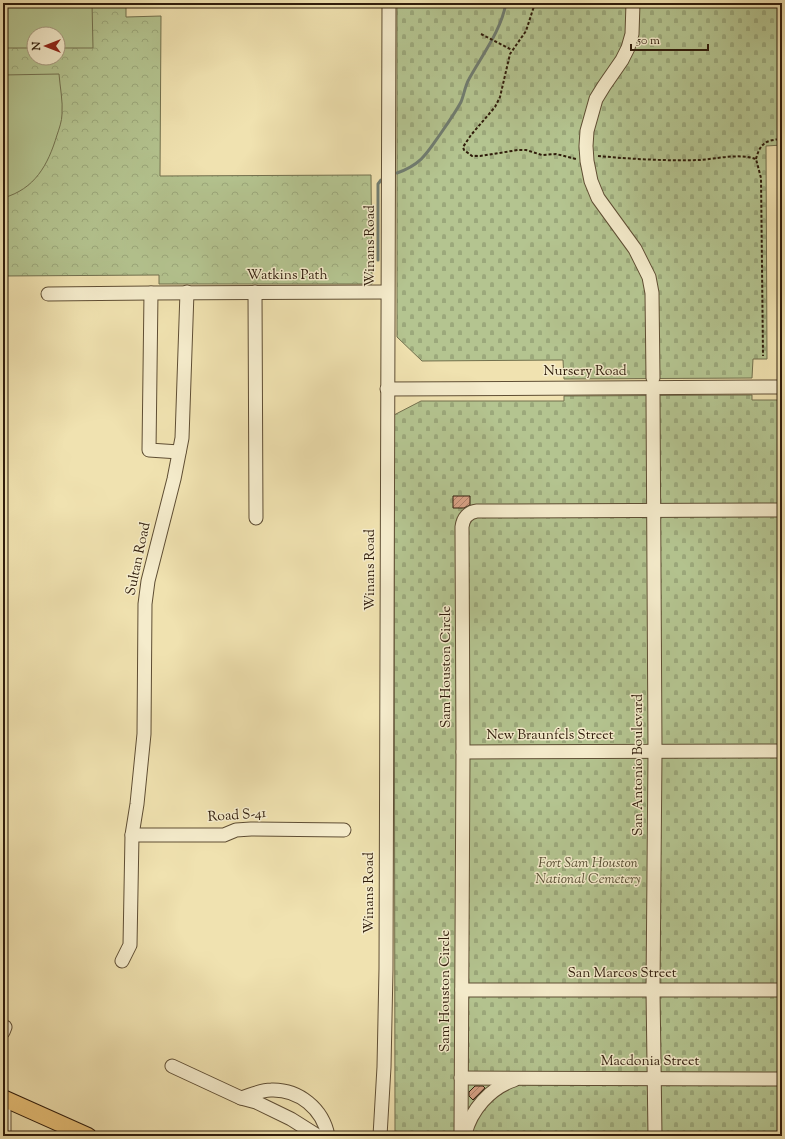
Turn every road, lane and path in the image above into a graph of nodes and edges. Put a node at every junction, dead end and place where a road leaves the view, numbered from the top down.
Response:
1 (389, 3) edge
2 (535, 3) edge
3 (633, 3) edge
4 (481, 34) dead end
5 (512, 50) junction
6 (782, 139) edge
7 (587, 158) junction
8 (756, 159) junction
9 (187, 292) junction
10 (255, 292) junction
11 (387, 292) junction
12 (151, 293) junction
13 (48, 294) dead end
14 (763, 356) dead end
15 (653, 378) dead end
16 (782, 387) edge
17 (387, 389) junction
18 (653, 395) dead end
19 (179, 452) junction
20 (782, 510) edge
21 (653, 511) junction
22 (256, 518) dead end
23 (782, 751) edge
24 (463, 752) junction
25 (655, 752) junction
26 (344, 830) dead end
27 (132, 835) junction
28 (122, 961) dead end
29 (462, 990) junction
30 (653, 990) junction
31 (782, 990) edge
32 (172, 1066) dead end
33 (461, 1078) junction
34 (519, 1078) junction
35 (654, 1078) junction
36 (782, 1079) edge
37 (3, 1098) edge
38 (241, 1098) junction
39 (4, 1136) edge
40 (88, 1136) edge
41 (318, 1136) edge
42 (328, 1136) edge
43 (380, 1136) edge
44 (462, 1136) edge
45 (465, 1136) edge
46 (655, 1136) edge

1 - 11 street, Winans Road
2 - 5 path
3 - 7 street
4 - 5 path
5 - 7 path
6 - 8 path
7 - 8 path
7 - 15 street
8 - 14 path
9 - 10 street, Watkins Path
9 - 12 street, Watkins Path
9 - 19 street, Sultan Road
10 - 11 street, Watkins Path
10 - 22 street
11 - 17 street, Winans Road
12 - 13 street, Watkins Path
12 - 19 street
16 - 17 street, Nursery Road
17 - 43 street, Winans Road
18 - 21 street, San Antonio Boulevard
19 - 27 street, Sultan Road
20 - 21 street, Sam Houston Circle
21 - 24 street, Sam Houston Circle
21 - 25 street, San Antonio Boulevard
23 - 25 street, New Braunfels Street
24 - 25 street, New Braunfels Street
24 - 29 street, Sam Houston Circle
25 - 30 street, San Antonio Boulevard
26 - 27 street, Road S-41
27 - 28 street, Sultan Road
29 - 30 street, San Marcos Street
29 - 33 street, Sam Houston Circle
30 - 31 street, San Marcos Street
30 - 35 street, San Antonio Boulevard
32 - 38 street
33 - 34 street, Macdonia Street
33 - 44 street, Sam Houston Circle
34 - 35 street, Macdonia Street
34 - 45 street, Macdonia Street
35 - 36 street, Macdonia Street
35 - 46 street, San Antonio Boulevard
37 - 39 street
37 - 40 main road
38 - 41 street
38 - 42 street

